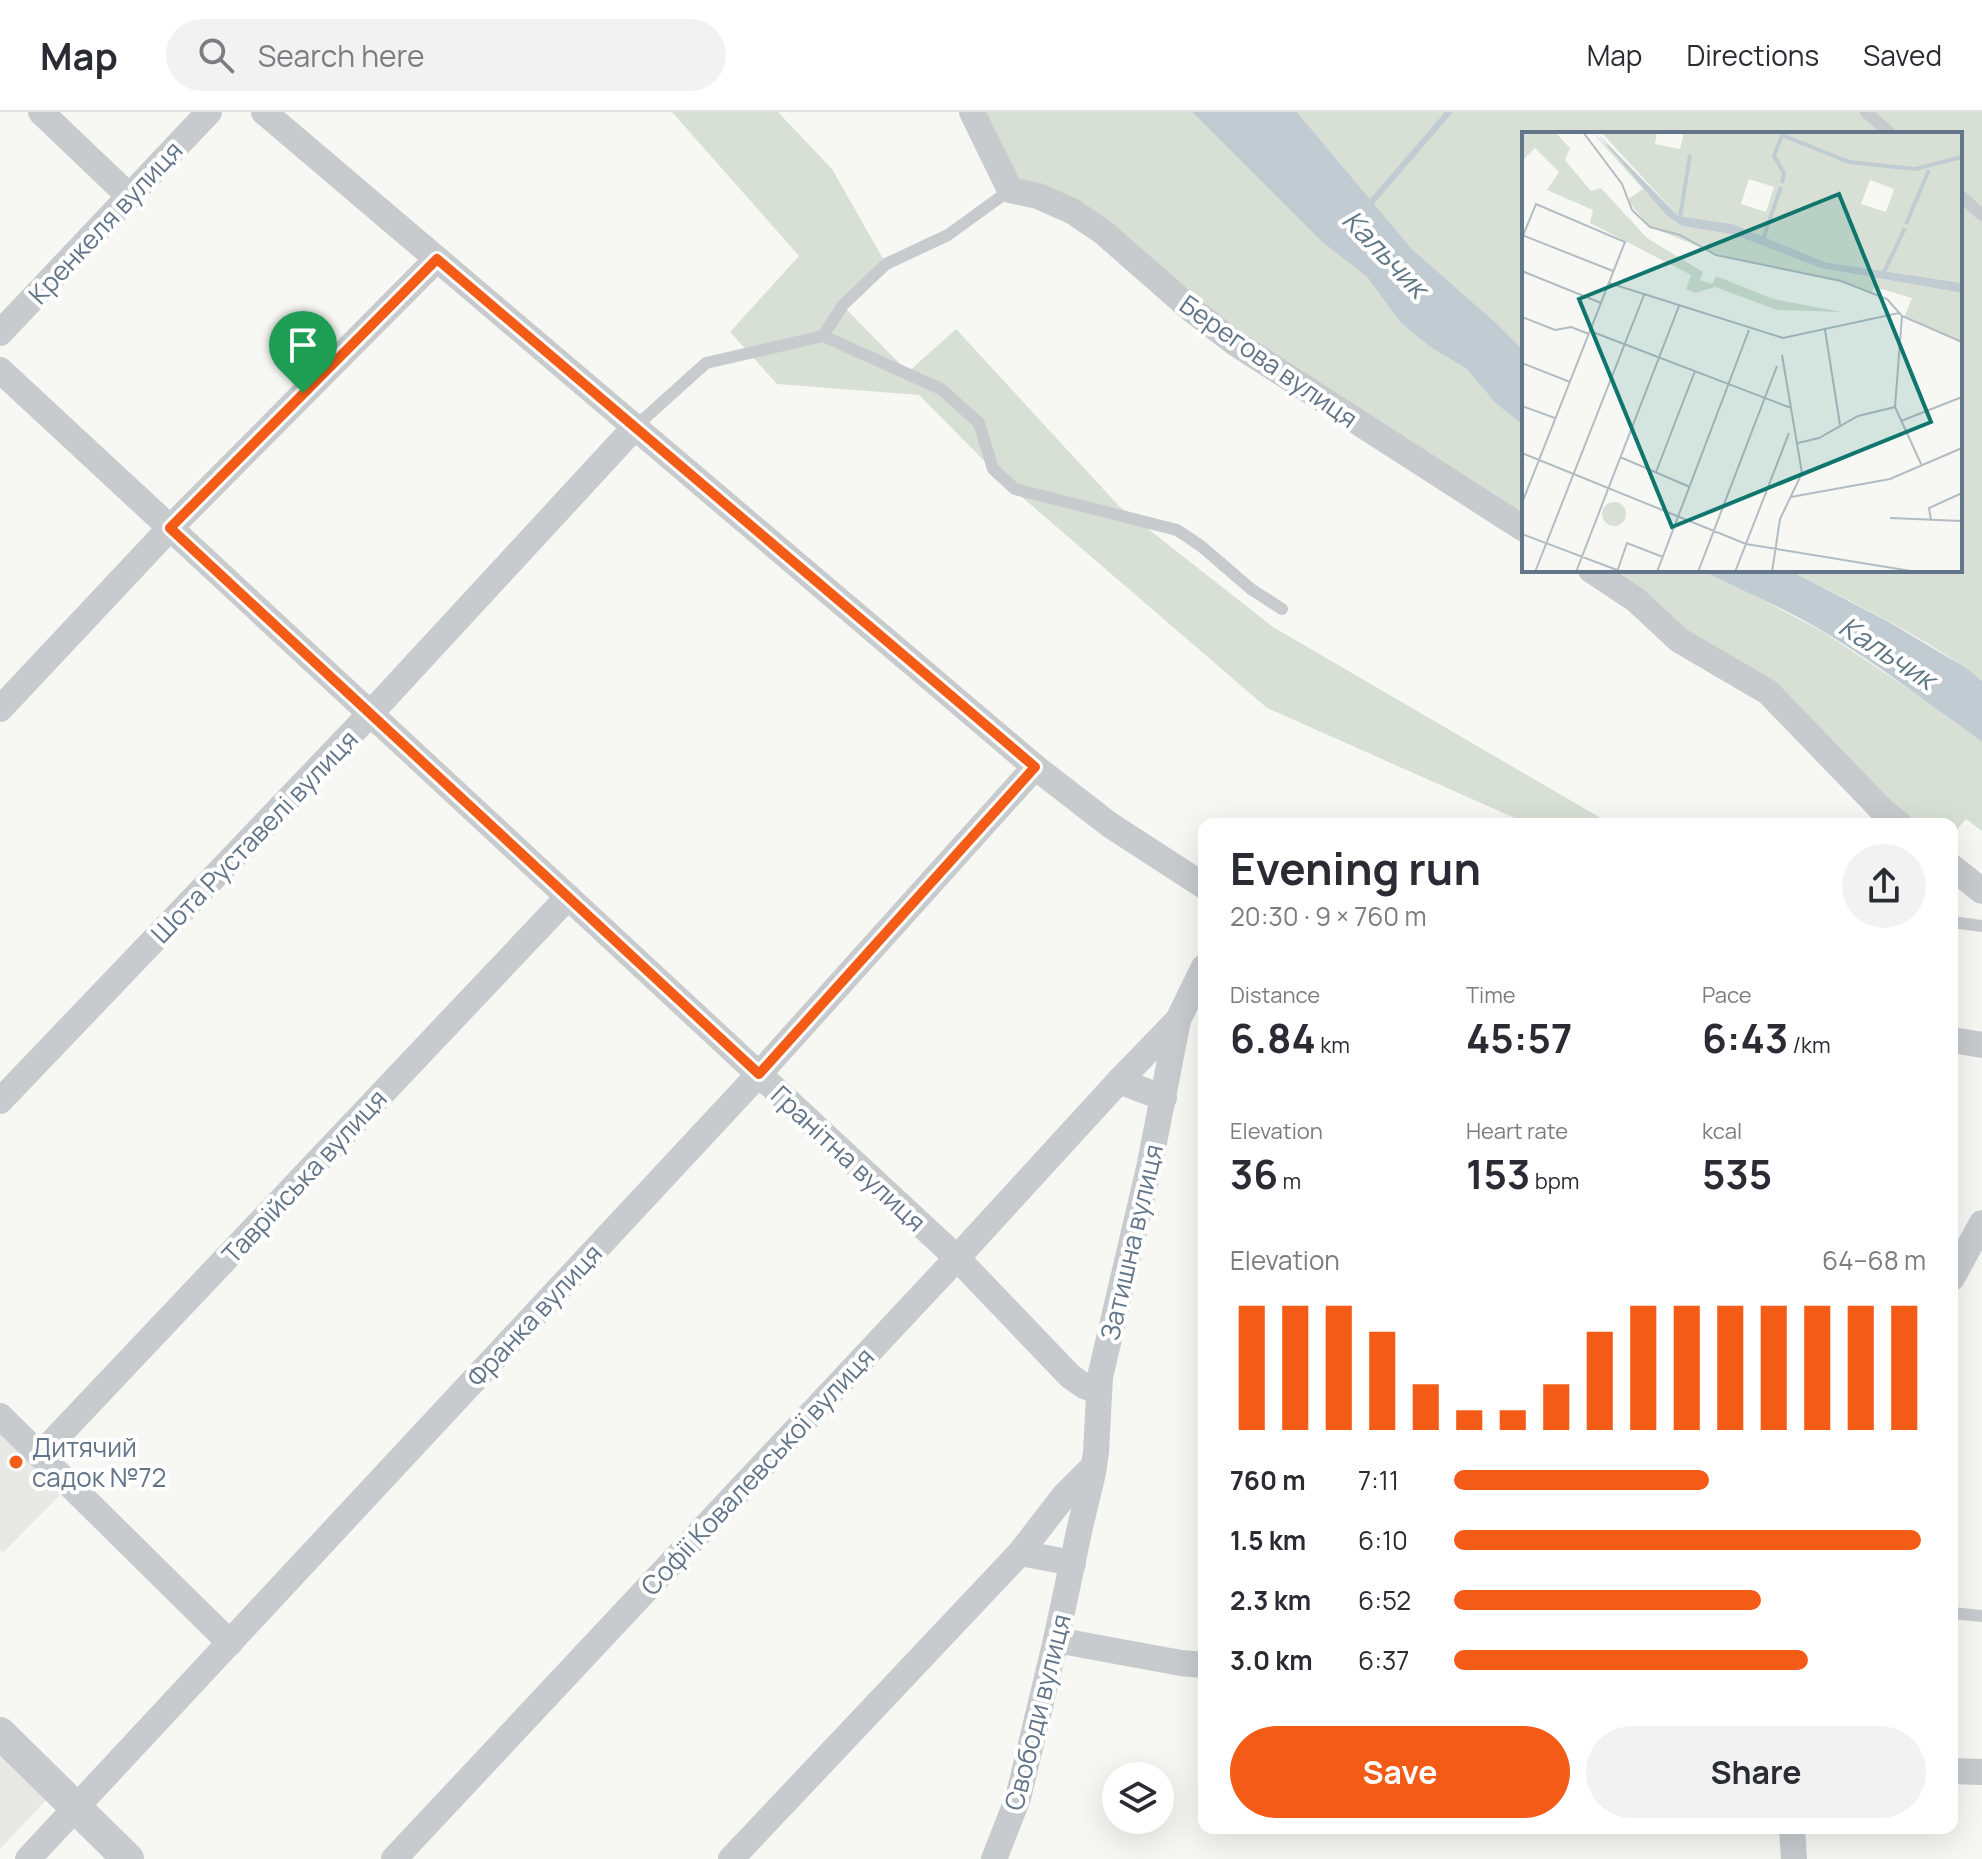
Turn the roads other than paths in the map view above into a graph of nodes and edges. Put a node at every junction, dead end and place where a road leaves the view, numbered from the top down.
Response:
1 (41, 112) edge
2 (209, 112) edge
3 (264, 112) edge
4 (972, 112) edge
5 (1866, 112) edge
6 (1889, 132) edge
7 (1010, 190) junction
8 (129, 196) junction
9 (1962, 197) edge
10 (1982, 215) edge
11 (437, 259) junction
12 (0, 333) edge
13 (823, 336) junction
14 (0, 370) edge
15 (635, 427) junction
16 (170, 528) junction
17 (1522, 528) edge
18 (1594, 572) edge
19 (1282, 609) dead end
20 (0, 709) edge
21 (370, 714) junction
22 (1035, 767) junction
23 (1892, 818) edge
24 (1958, 872) edge
25 (1198, 882) edge
26 (1982, 891) edge
27 (568, 897) junction
28 (1958, 923) edge
29 (1982, 926) edge
30 (1198, 979) edge
31 (1178, 1020) junction
32 (1958, 1041) edge
33 (1982, 1045) edge
34 (759, 1074) junction
35 (1119, 1081) junction
36 (1164, 1098) junction
37 (0, 1101) edge
38 (1982, 1223) edge
39 (957, 1258) junction
40 (1958, 1267) edge
41 (1098, 1391) junction
42 (0, 1416) edge
43 (40, 1455) junction
44 (1094, 1465) junction
45 (1020, 1553) junction
46 (1073, 1563) junction
47 (1958, 1614) edge
48 (1982, 1616) edge
49 (1056, 1640) junction
50 (230, 1643) junction
51 (1198, 1664) edge
52 (0, 1733) edge
53 (1958, 1771) edge
54 (1982, 1772) edge
55 (76, 1807) junction
56 (1792, 1834) edge
57 (28, 1859) edge
58 (128, 1859) edge
59 (394, 1859) edge
60 (731, 1859) edge
61 (994, 1859) edge
62 (1794, 1859) edge

1 - 8 street
2 - 8 street, Кренкеля вулиця
3 - 11 street
4 - 7 street
5 - 6 lane
7 - 13 lane
7 - 17 street, Берегова вулиця
8 - 12 street, Кренкеля вулиця
9 - 10 lane
11 - 15 street
11 - 16 street
13 - 15 lane
13 - 19 lane
14 - 16 street, Гранітна вулиця
15 - 21 street, Шота Руставелі вулиця
15 - 22 street
16 - 20 street
16 - 21 street, Гранітна вулиця
18 - 23 street
21 - 27 street, Гранітна вулиця
21 - 37 street, Шота Руставелі вулиця
22 - 25 street
22 - 34 street, Франка вулиця
24 - 26 street
27 - 34 street, Гранітна вулиця
27 - 43 street, Таврійська вулиця
28 - 29 lane
30 - 31 street, Софії Ковалевської вулиця
31 - 35 street, Софії Ковалевської вулиця
31 - 36 street, Затишна вулиця
32 - 33 street
34 - 39 street, Гранітна вулиця
34 - 50 street, Франка вулиця
35 - 36 street
35 - 39 street, Софії Ковалевської вулиця
36 - 41 street, Затишна вулиця
38 - 40 street
39 - 41 street, Гранітна вулиця
39 - 59 street, Софії Ковалевської вулиця
41 - 44 street, Затишна вулиця
42 - 43 street
43 - 50 street
44 - 45 street
44 - 46 street, Затишна вулиця
45 - 46 street
45 - 60 street
46 - 49 street, Свободи вулиця
47 - 48 lane
49 - 51 street
49 - 61 street, Свободи вулиця
50 - 55 street, Франка вулиця
52 - 55 street
53 - 54 street
55 - 57 street, Франка вулиця
55 - 58 street
56 - 62 street

